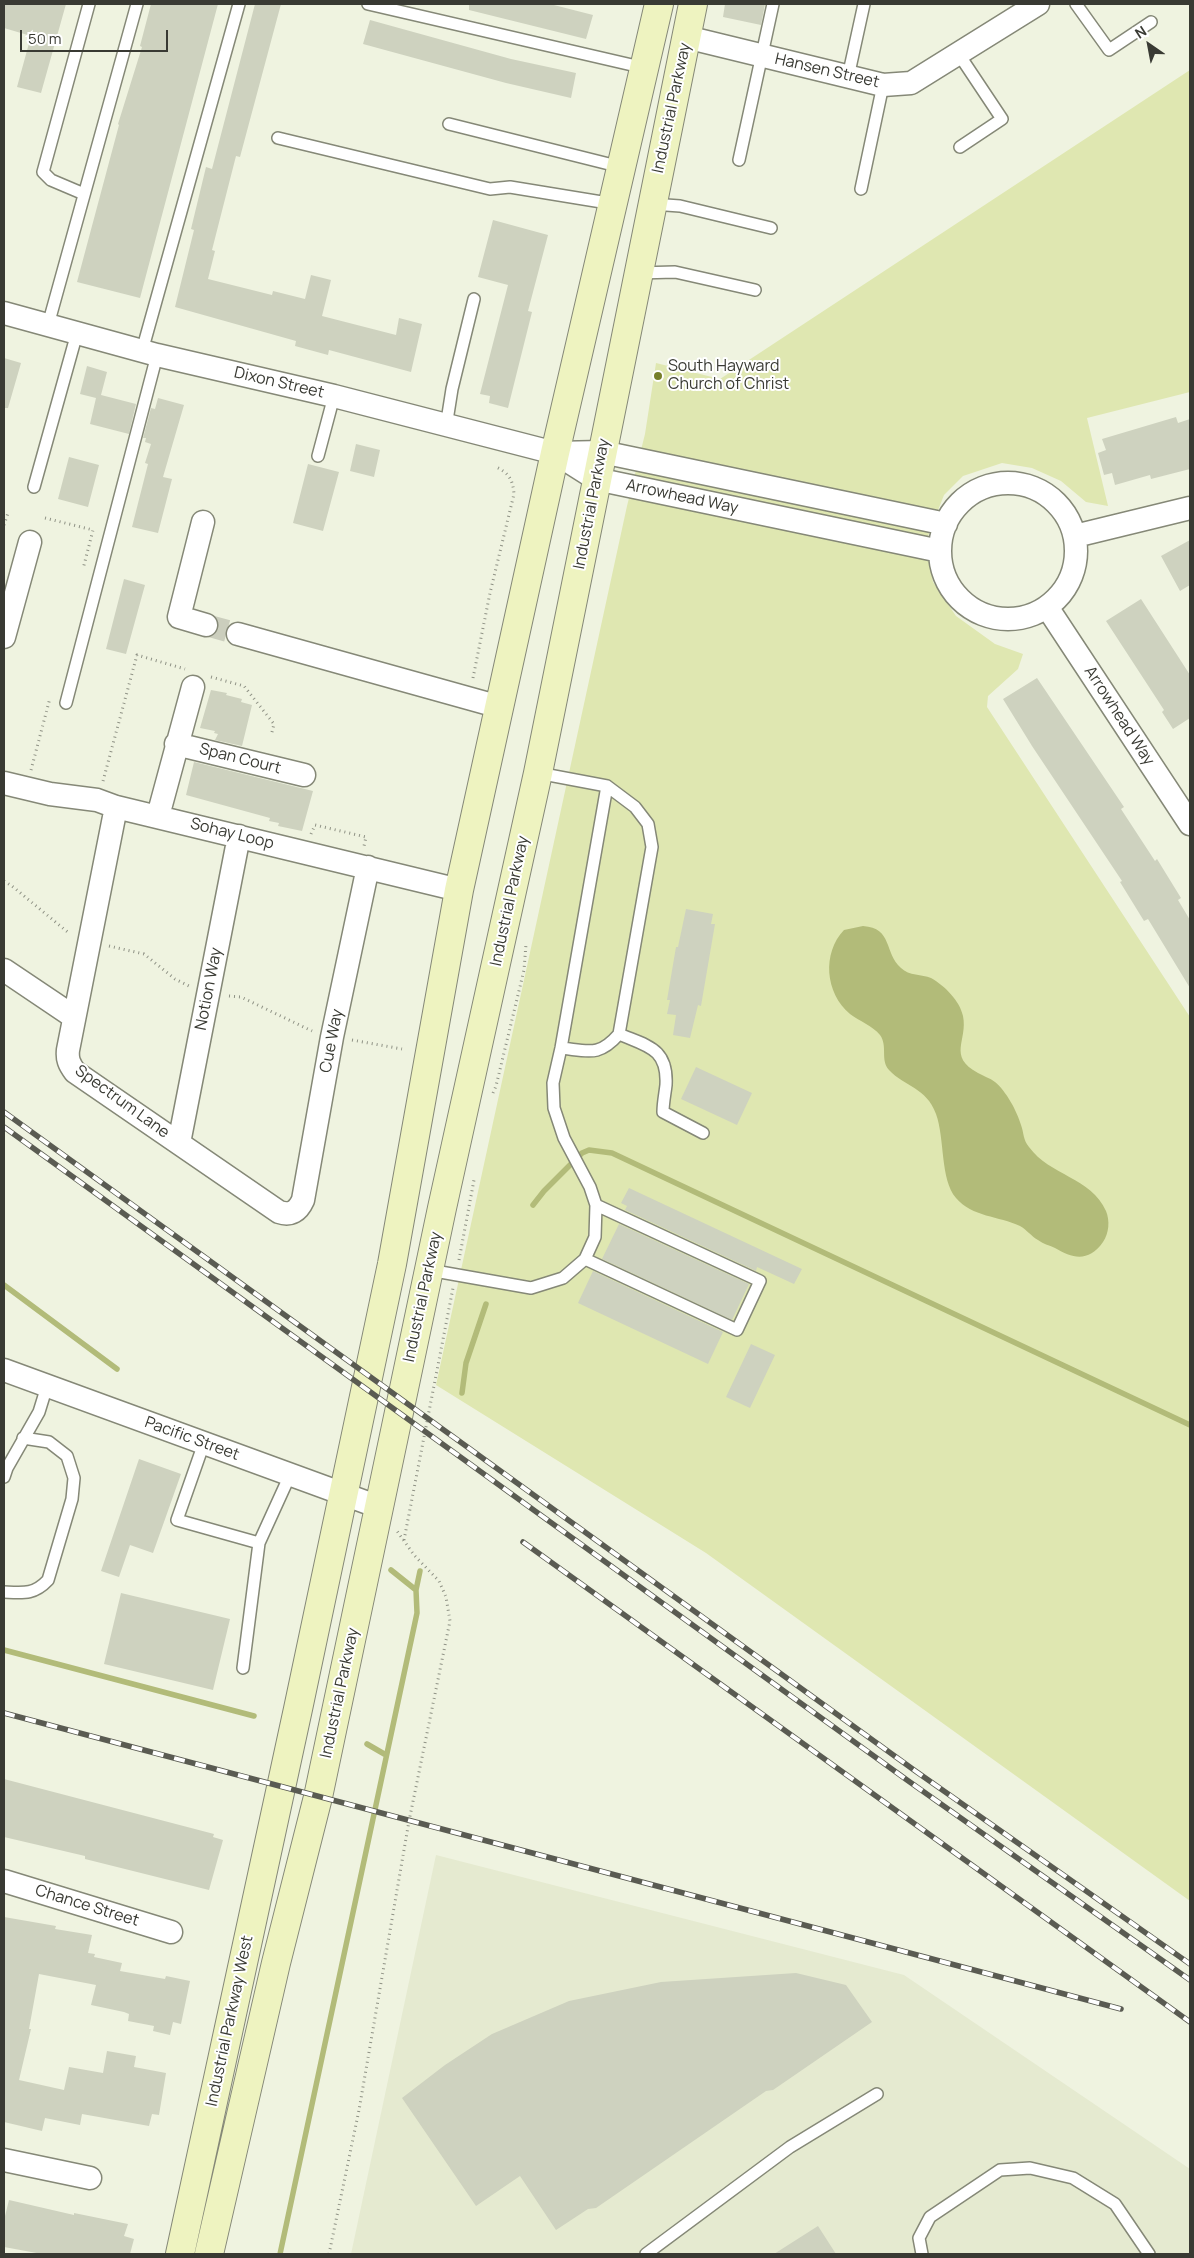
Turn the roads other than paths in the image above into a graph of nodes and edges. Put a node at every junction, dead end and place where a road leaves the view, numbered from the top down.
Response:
1 (89, 4) edge
2 (138, 4) edge
3 (239, 4) edge
4 (368, 4) edge
5 (660, 4) edge
6 (693, 4) edge
7 (773, 4) edge
8 (864, 4) edge
9 (1038, 4) edge
10 (1076, 4) edge
11 (1151, 22) dead end
12 (686, 37) junction
13 (958, 54) junction
14 (761, 56) junction
15 (645, 68) junction
16 (848, 77) junction
17 (883, 85) junction
18 (449, 124) dead end
19 (278, 138) dead end
20 (960, 147) dead end
21 (738, 160) dead end
22 (622, 168) junction
23 (860, 189) dead end
24 (84, 194) junction
25 (614, 204) junction
26 (652, 204) junction
27 (771, 228) dead end
28 (638, 273) junction
29 (756, 290) dead end
30 (474, 299) dead end
31 (4, 314) edge
32 (48, 325) junction
33 (77, 333) junction
34 (149, 353) junction
35 (334, 396) junction
36 (446, 427) junction
37 (602, 452) junction
38 (555, 453) junction
39 (318, 456) dead end
40 (596, 479) junction
41 (34, 488) dead end
42 (1190, 508) edge
43 (203, 522) dead end
44 (946, 524) junction
45 (1075, 536) junction
46 (30, 542) dead end
47 (940, 551) junction
48 (1047, 607) junction
49 (206, 625) tunnel mouth
50 (238, 634) tunnel mouth
51 (4, 638) edge
52 (192, 687) dead end
53 (66, 703) dead end
54 (500, 707) junction
55 (176, 744) junction
56 (538, 772) junction
57 (304, 775) dead end
58 (4, 783) edge
59 (607, 786) junction
60 (116, 807) junction
61 (158, 816) junction
62 (1190, 824) edge
63 (239, 836) junction
64 (368, 868) junction
65 (459, 890) junction
66 (4, 970) edge
67 (74, 1018) junction
68 (619, 1034) junction
69 (561, 1048) junction
70 (703, 1133) dead end
71 (179, 1143) junction
72 (596, 1205) junction
73 (294, 1212) joint
74 (585, 1259) junction
75 (429, 1270) junction
76 (4, 1370) edge
77 (47, 1386) junction
78 (23, 1438) junction
79 (204, 1443) junction
80 (290, 1474) junction
81 (4, 1477) edge
82 (344, 1495) junction
83 (379, 1507) junction
84 (259, 1543) junction
85 (4, 1592) edge
86 (243, 1668) dead end
87 (318, 1797) joint
88 (4, 1881) edge
89 (171, 1932) dead end
90 (877, 2094) dead end
91 (4, 2160) edge
92 (90, 2178) dead end
93 (180, 2254) edge
94 (209, 2254) edge
95 (646, 2254) edge
96 (922, 2254) edge
97 (1149, 2254) edge

1 - 24 lane
2 - 24 lane
3 - 34 lane
4 - 15 lane
5 - 15 main road
6 - 12 main road, Industrial Parkway
7 - 14 lane
8 - 16 lane
9 - 13 street, Hansen Street
10 - 11 lane
12 - 14 street, Hansen Street
12 - 26 main road, Industrial Parkway
13 - 17 street, Hansen Street
13 - 20 lane
14 - 16 street, Hansen Street
14 - 21 lane
15 - 22 main road
16 - 17 street, Hansen Street
17 - 23 lane
18 - 22 lane
19 - 25 lane
22 - 25 main road
24 - 32 lane
25 - 38 main road
26 - 27 lane
26 - 28 main road, Industrial Parkway
28 - 29 lane
28 - 37 main road, Industrial Parkway
30 - 36 lane
31 - 32 street, Dixon Street
32 - 33 street, Dixon Street
33 - 34 street, Dixon Street
33 - 41 lane
34 - 35 street, Dixon Street
34 - 53 lane
35 - 36 street, Dixon Street
35 - 39 lane
36 - 38 street, Dixon Street
37 - 38 street, Arrowhead Way
37 - 40 main road, Industrial Parkway
37 - 44 street, Arrowhead Way
38 - 40 street, Arrowhead Way
38 - 54 main road
40 - 47 street, Arrowhead Way
40 - 56 main road, Industrial Parkway
42 - 45 street
43 - 49 street
44 - 45 street
44 - 47 street
45 - 48 street
46 - 51 street
47 - 48 street
48 - 62 street, Arrowhead Way
50 - 54 street
52 - 55 street, Span Court
54 - 65 main road
55 - 57 street, Span Court
55 - 61 street, Span Court
56 - 59 lane
56 - 75 main road, Industrial Parkway
58 - 60 street, Sohay Loop
59 - 68 lane
59 - 69 lane
60 - 61 street, Sohay Loop
60 - 67 street, Spectrum Lane
61 - 63 street, Sohay Loop
63 - 64 street, Sohay Loop
63 - 71 street, Notion Way
64 - 65 street, Sohay Loop
64 - 73 street, Cue Way
65 - 82 main road
66 - 67 street
67 - 71 street, Spectrum Lane
68 - 69 lane
68 - 70 lane
69 - 72 lane
71 - 73 street, Spectrum Lane
72 - 74 lane
72 - 74 lane
74 - 75 lane
75 - 83 main road, Industrial Parkway
76 - 77 street, Pacific Street
77 - 78 lane
77 - 79 street, Pacific Street
78 - 81 lane
78 - 85 lane
79 - 80 street, Pacific Street
79 - 84 lane
80 - 82 street, Pacific Street
80 - 84 lane
82 - 83 street, Pacific Street
82 - 93 main road, Industrial Parkway West
83 - 87 main road, Industrial Parkway
84 - 86 lane
87 - 94 main road, Industrial Parkway West
88 - 89 street, Chance Street
90 - 95 lane
91 - 92 street
96 - 97 lane

